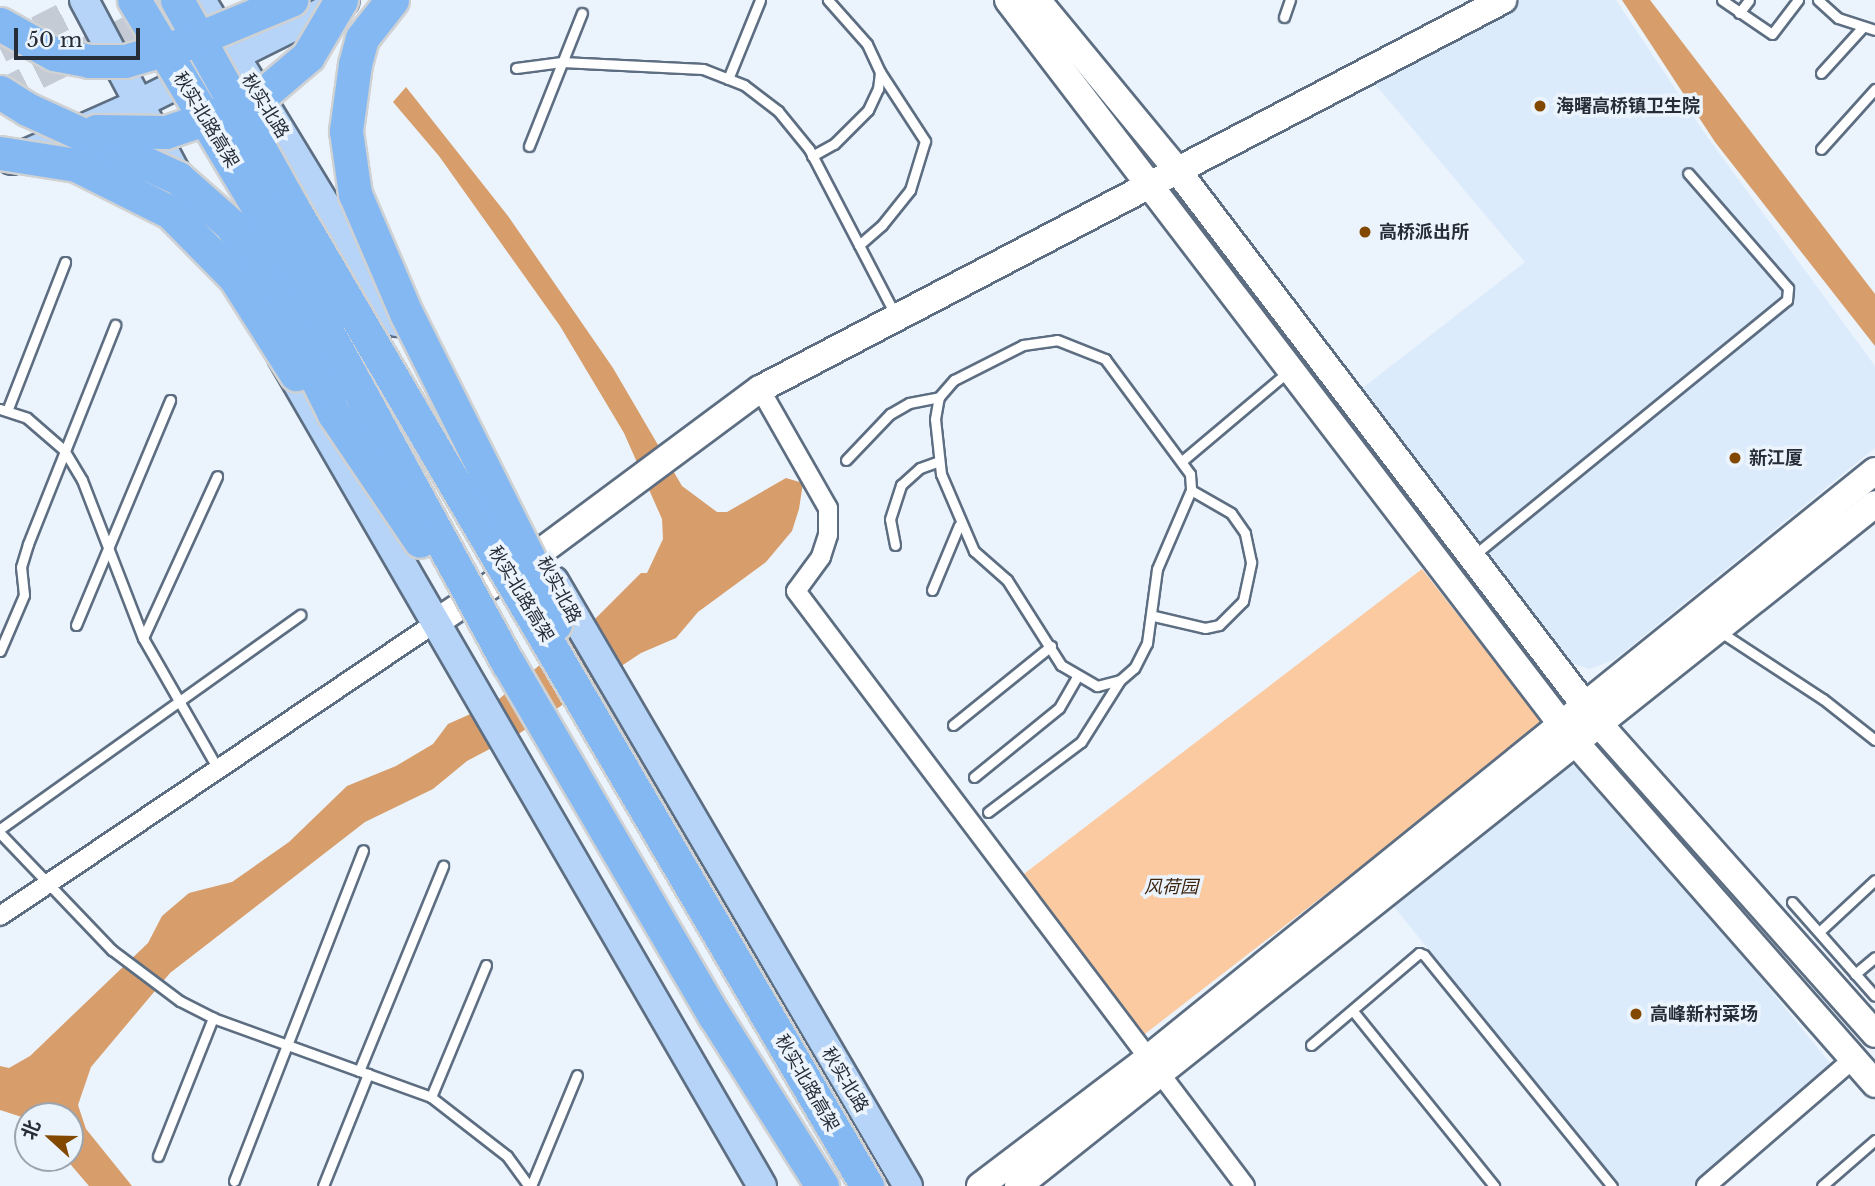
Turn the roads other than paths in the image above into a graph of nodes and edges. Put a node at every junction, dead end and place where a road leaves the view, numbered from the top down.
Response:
1 (84, 0) edge
2 (134, 0) edge
3 (177, 0) edge
4 (201, 0) edge
5 (291, 0) edge
6 (341, 0) edge
7 (348, 0) edge
8 (392, 0) edge
9 (760, 0) edge
10 (828, 0) edge
11 (1008, 0) edge
12 (1037, 0) edge
13 (1290, 0) edge
14 (1503, 0) edge
15 (1722, 0) edge
16 (1749, 0) edge
17 (1798, 0) edge
18 (1818, 0) edge
19 (582, 13) dead end
20 (1739, 13) junction
21 (1284, 18) dead end
22 (0, 24) edge
23 (1862, 28) junction
24 (1875, 30) edge
25 (234, 56) junction
26 (562, 62) junction
27 (516, 68) dead end
28 (880, 72) junction
29 (1821, 74) dead end
30 (728, 79) junction
31 (1875, 89) edge
32 (0, 92) edge
33 (136, 105) junction
34 (0, 140) edge
35 (529, 146) dead end
36 (1821, 149) dead end
37 (0, 153) edge
38 (813, 156) junction
39 (0, 165) edge
40 (1177, 170) junction
41 (1688, 173) dead end
42 (1150, 184) junction
43 (859, 245) junction
44 (65, 262) dead end
45 (897, 317) junction
46 (115, 325) dead end
47 (1291, 369) junction
48 (760, 389) junction
49 (939, 397) junction
50 (170, 400) dead end
51 (3, 410) edge
52 (334, 414) junction
53 (64, 450) junction
54 (846, 460) dead end
55 (939, 461) junction
56 (1182, 461) junction
57 (1875, 471) edge
58 (218, 476) dead end
59 (1191, 490) junction
60 (1875, 504) edge
61 (959, 525) junction
62 (895, 545) dead end
63 (107, 548) junction
64 (540, 554) junction
65 (1472, 558) junction
66 (932, 590) dead end
67 (300, 615) dead end
68 (1154, 616) junction
69 (435, 622) junction
70 (76, 625) dead end
71 (1716, 629) junction
72 (143, 638) junction
73 (1051, 646) junction
74 (0, 650) edge
75 (554, 651) junction
76 (508, 663) junction
77 (1076, 678) junction
78 (1120, 680) junction
79 (181, 702) junction
80 (1592, 714) junction
81 (953, 725) dead end
82 (1568, 733) junction
83 (1875, 740) edge
84 (218, 769) junction
85 (974, 777) dead end
86 (988, 813) dead end
87 (0, 831) edge
88 (363, 850) dead end
89 (443, 866) dead end
90 (1875, 880) edge
91 (50, 881) junction
92 (1792, 902) dead end
93 (0, 916) edge
94 (1819, 932) junction
95 (1875, 957) edge
96 (486, 965) dead end
97 (1855, 974) junction
98 (1875, 996) edge
99 (1353, 1011) junction
100 (212, 1018) junction
101 (1875, 1034) edge
102 (287, 1044) junction
103 (1311, 1045) dead end
104 (1853, 1059) junction
105 (1153, 1068) junction
106 (363, 1073) junction
107 (577, 1075) dead end
108 (1875, 1084) edge
109 (431, 1097) junction
110 (1875, 1140) edge
111 (158, 1156) dead end
112 (234, 1181) dead end
113 (323, 1186) edge
114 (530, 1186) edge
115 (762, 1186) edge
116 (822, 1186) edge
117 (867, 1186) edge
118 (908, 1186) edge
119 (980, 1186) edge
120 (1018, 1186) edge
121 (1245, 1186) edge
122 (1494, 1186) edge
123 (1612, 1186) edge
124 (1706, 1186) edge
125 (1822, 1186) edge

1 - 33 main road
2 - 76 highway, 秋实北路高架, bridge
3 - 75 highway, 秋实北路高架, bridge
4 - 25 main road, 秋实北路
5 - 22 highway, bridge
6 - 34 highway, bridge
7 - 25 main road
8 - 75 highway, bridge
9 - 30 lane
10 - 28 lane
11 - 42 street
12 - 40 street
13 - 21 lane
14 - 40 street
15 - 20 lane
16 - 20 lane
17 - 20 lane
18 - 23 lane
19 - 26 lane
23 - 24 lane
23 - 29 lane
25 - 33 main road
25 - 64 main road, 秋实北路
26 - 27 lane
26 - 30 lane
26 - 35 lane
28 - 38 lane
28 - 43 lane
30 - 38 lane
31 - 36 lane
32 - 52 highway, bridge
33 - 39 main road
33 - 69 main road
37 - 52 highway, bridge
38 - 43 lane
40 - 42 street
40 - 65 street
41 - 65 lane
42 - 45 street
42 - 47 street
43 - 45 lane
44 - 51 lane
45 - 48 street
46 - 53 lane
47 - 56 lane
47 - 82 street
48 - 64 street
48 - 105 street
49 - 54 lane
49 - 55 lane
49 - 56 lane
50 - 63 lane
51 - 53 lane
52 - 76 highway, bridge
53 - 63 lane
53 - 74 lane
55 - 61 lane
55 - 62 lane
56 - 59 lane
57 - 80 street
58 - 72 lane
59 - 68 lane
59 - 68 lane
60 - 71 street
61 - 66 lane
61 - 73 lane
63 - 70 lane
63 - 72 lane
64 - 69 street
64 - 118 main road, 秋实北路
65 - 80 street
67 - 79 lane
68 - 78 lane
69 - 84 street
69 - 115 main road
71 - 80 street
71 - 83 lane
72 - 79 lane
73 - 77 lane
73 - 81 lane
75 - 117 highway, 秋实北路高架, bridge
76 - 116 highway, 秋实北路高架, bridge
77 - 78 lane
77 - 85 lane
78 - 86 lane
79 - 84 lane
79 - 87 lane
80 - 82 street
80 - 101 street
82 - 104 street
82 - 105 street
84 - 91 street
87 - 91 lane
88 - 102 lane
89 - 106 lane
90 - 94 lane
91 - 93 street
91 - 100 lane
92 - 94 lane
94 - 97 lane
95 - 97 lane
96 - 109 lane
97 - 98 lane
99 - 103 lane
99 - 122 lane
99 - 123 lane
100 - 102 lane
100 - 111 lane
102 - 106 lane
102 - 112 lane
104 - 108 street
104 - 124 street
105 - 119 street
105 - 120 street
105 - 121 street
106 - 109 lane
106 - 113 lane
107 - 114 lane
109 - 114 lane
110 - 125 lane

